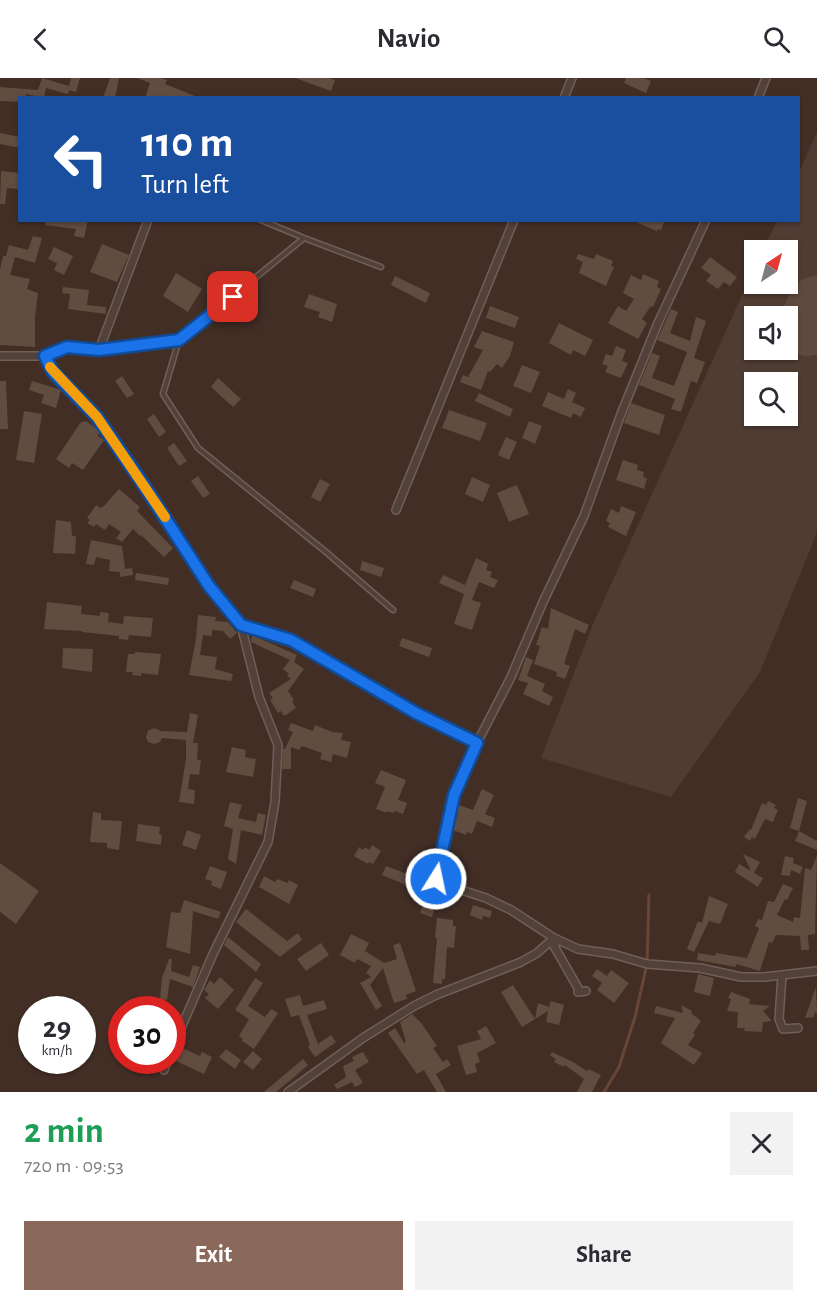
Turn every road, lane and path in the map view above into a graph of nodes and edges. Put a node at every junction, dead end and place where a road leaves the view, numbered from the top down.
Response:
1 (572, 78) edge
2 (766, 78) edge
3 (565, 96) edge
4 (759, 96) edge
5 (147, 222) edge
6 (266, 222) edge
7 (513, 222) edge
8 (705, 222) edge
9 (304, 238) junction
10 (381, 267) dead end
11 (179, 340) junction
12 (99, 350) junction
13 (0, 356) edge
14 (45, 356) junction
15 (396, 510) dead end
16 (393, 610) dead end
17 (241, 625) junction
18 (477, 743) junction
19 (555, 938) junction
20 (817, 971) edge
21 (782, 975) junction
22 (586, 990) dead end
23 (186, 1017) edge
24 (798, 1028) dead end
25 (288, 1092) edge

1 - 3 street
2 - 4 street
5 - 12 street
6 - 9 lane
7 - 15 street
8 - 18 street
9 - 10 lane
9 - 11 lane
11 - 12 lane
11 - 16 lane
12 - 14 street
13 - 14 street
14 - 17 street
17 - 18 street
17 - 23 street
18 - 19 street
19 - 21 street
19 - 22 street
19 - 25 street
20 - 21 street
21 - 24 street

